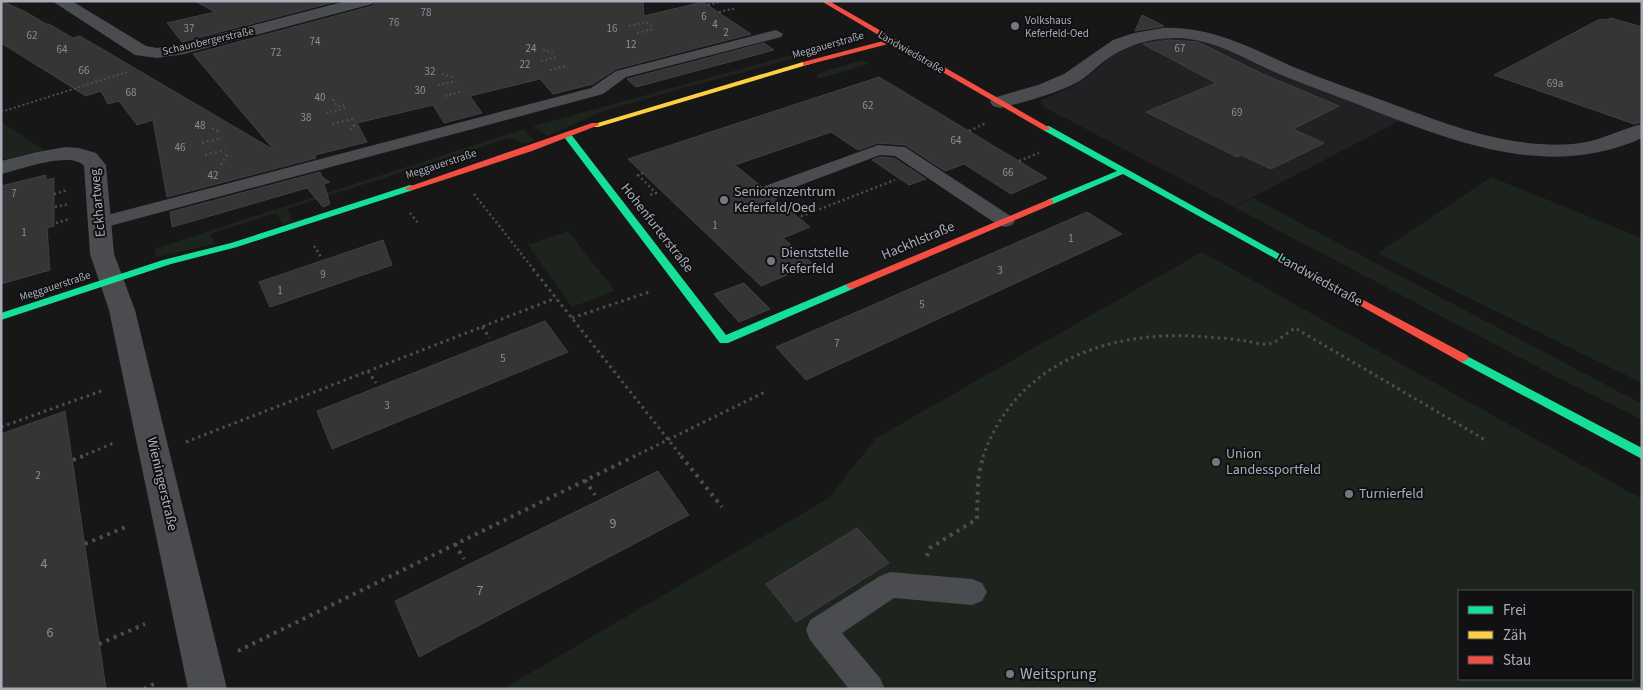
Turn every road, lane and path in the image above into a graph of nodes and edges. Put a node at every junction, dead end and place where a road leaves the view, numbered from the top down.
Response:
1 (60, 1) edge
2 (366, 1) edge
3 (722, 1) edge
4 (824, 1) edge
5 (708, 5) dead end
6 (736, 8) dead end
7 (719, 12) dead end
8 (629, 26) dead end
9 (637, 33) dead end
10 (776, 34) dead end
11 (890, 41) junction
12 (543, 50) dead end
13 (157, 53) junction
14 (554, 53) dead end
15 (558, 57) dead end
16 (541, 60) dead end
17 (566, 66) dead end
18 (550, 70) dead end
19 (442, 74) dead end
20 (453, 77) dead end
21 (456, 81) dead end
22 (438, 85) dead end
23 (463, 91) dead end
24 (445, 96) dead end
25 (333, 99) dead end
26 (1000, 102) junction
27 (1, 112) edge
28 (326, 112) dead end
29 (353, 119) dead end
30 (993, 120) dead end
31 (356, 123) dead end
32 (332, 124) dead end
33 (212, 128) dead end
34 (1642, 130) edge
35 (969, 131) dead end
36 (348, 132) dead end
37 (221, 133) dead end
38 (567, 136) junction
39 (222, 138) dead end
40 (202, 143) dead end
41 (225, 150) dead end
42 (1046, 150) dead end
43 (205, 155) dead end
44 (227, 155) dead end
45 (1019, 161) dead end
46 (220, 165) dead end
47 (1, 168) edge
48 (1124, 171) junction
49 (643, 174) dead end
50 (770, 190) dead end
51 (471, 191) dead end
52 (656, 193) dead end
53 (1005, 221) junction
54 (99, 223) junction
55 (112, 280) junction
56 (680, 282) junction
57 (556, 298) junction
58 (1, 317) edge
59 (572, 318) junction
60 (482, 327) junction
61 (490, 338) dead end
62 (724, 340) joint
63 (368, 371) junction
64 (376, 383) dead end
65 (104, 390) dead end
66 (765, 392) dead end
67 (1, 426) edge
68 (668, 439) junction
69 (1487, 441) dead end
70 (114, 444) dead end
71 (155, 454) junction
72 (1642, 454) edge
73 (72, 460) dead end
74 (585, 480) junction
75 (595, 494) dead end
76 (722, 507) dead end
77 (128, 526) dead end
78 (85, 544) dead end
79 (455, 544) junction
80 (464, 559) dead end
81 (915, 587) junction
82 (972, 592) dead end
83 (145, 624) dead end
84 (99, 644) dead end
85 (206, 678) edge
86 (156, 683) dead end
87 (144, 689) edge
88 (869, 689) edge

1 - 13 street, Schaunbergerstraße
2 - 13 street, Schaunbergerstraße
3 - 5 path
4 - 11 street, Landwiedstraße
6 - 7 path
8 - 9 path
10 - 54 lane
11 - 26 street, Landwiedstraße
11 - 38 street, Meggauerstraße
12 - 14 path
13 - 27 path
15 - 16 path
17 - 18 path
19 - 20 path
21 - 22 path
23 - 24 path
25 - 28 path
26 - 34 street
26 - 48 street, Landwiedstraße
29 - 32 path
30 - 35 path
31 - 36 path
33 - 37 path
38 - 55 street, Meggauerstraße
38 - 56 street, Hohenfurterstraße
39 - 40 path
41 - 43 path
42 - 45 path
44 - 46 path
47 - 54 street, Eckhartweg
48 - 53 street, Hackhlstraße
48 - 72 street, Landwiedstraße
49 - 52 path
50 - 53 lane
51 - 57 path
53 - 62 street, Hackhlstraße
54 - 55 street, Eckhartweg
55 - 58 street, Meggauerstraße
55 - 71 street, Wieningerstraße
56 - 59 path
56 - 62 street, Hohenfurterstraße
57 - 59 path
57 - 60 path
59 - 68 path
60 - 61 path
60 - 63 path
63 - 64 path
63 - 71 path
65 - 67 path
66 - 68 path
68 - 74 path
68 - 76 path
69 - 81 path
70 - 73 path
71 - 85 street, Wieningerstraße
74 - 75 path
74 - 79 path
77 - 78 path
79 - 80 path
79 - 85 path
81 - 82 lane
81 - 88 lane
83 - 84 path
86 - 87 path

